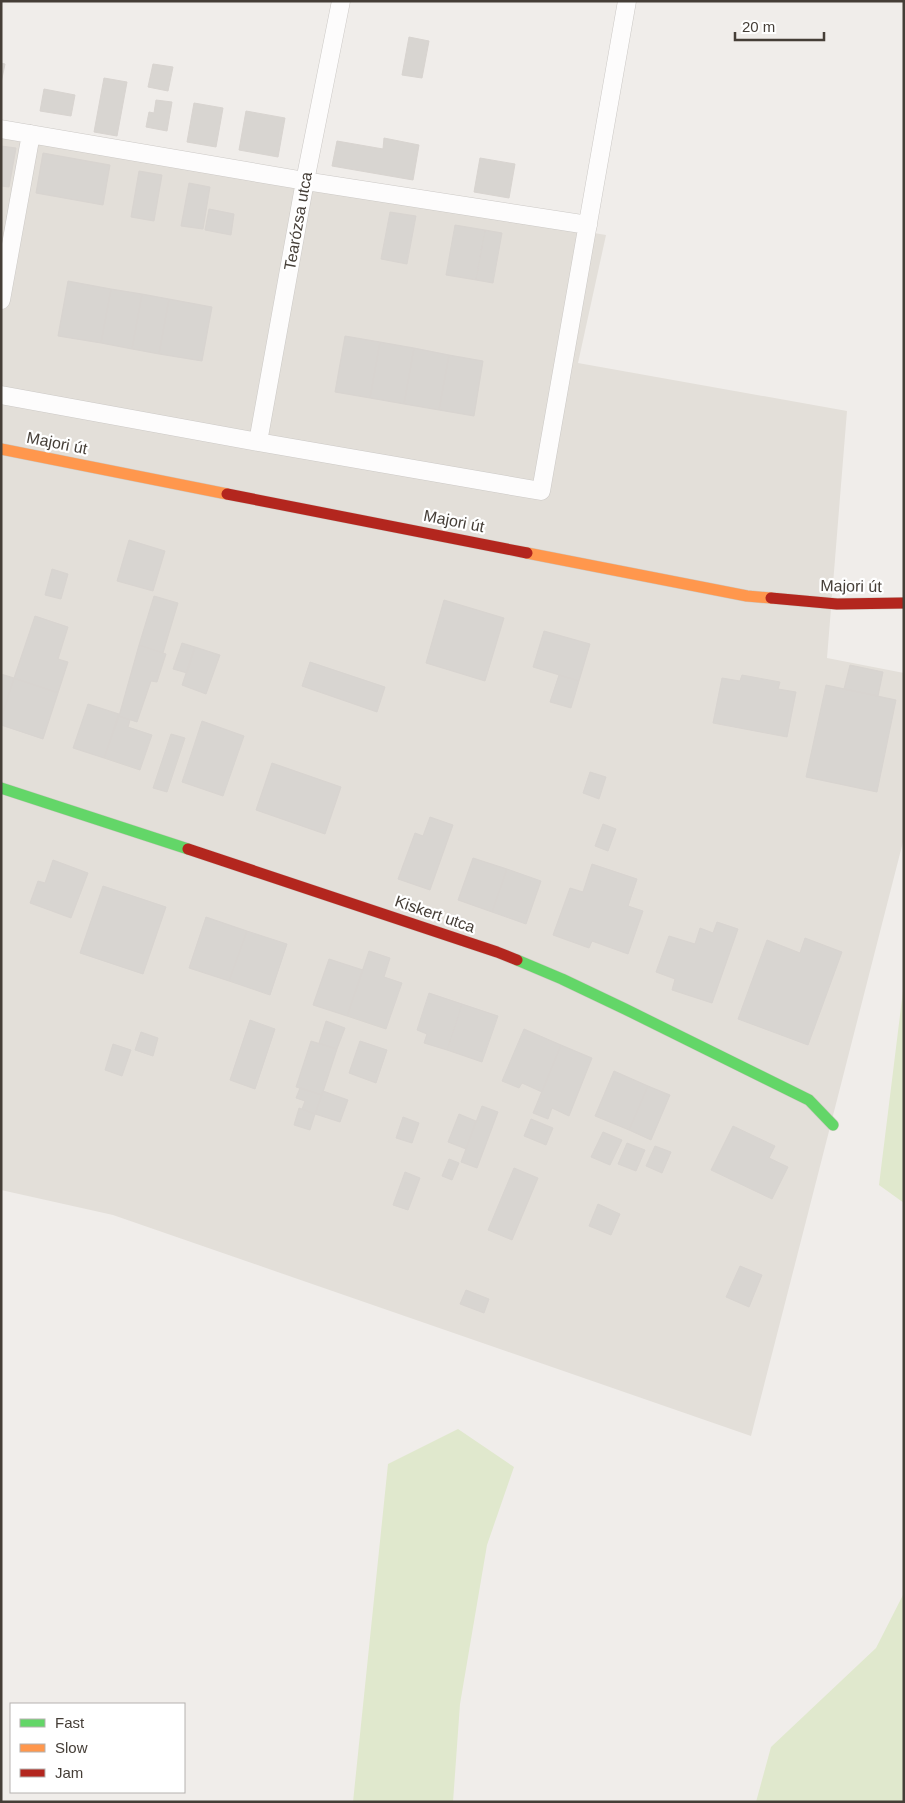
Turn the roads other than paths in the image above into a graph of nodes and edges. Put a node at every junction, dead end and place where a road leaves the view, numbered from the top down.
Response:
1 (341, 1) edge
2 (627, 1) edge
3 (1, 128) edge
4 (31, 134) junction
5 (306, 181) junction
6 (588, 225) junction
7 (1, 300) edge
8 (1, 395) edge
9 (258, 442) junction
10 (1, 449) edge
11 (904, 603) edge
12 (1, 788) edge
13 (832, 1125) dead end

1 - 5 lane, Tearózsa utca
2 - 6 lane
3 - 4 lane
4 - 5 lane
4 - 7 lane
5 - 6 lane
5 - 9 lane, Tearózsa utca
6 - 9 lane
8 - 9 lane
10 - 11 street, Majori út
12 - 13 street, Kiskert utca

